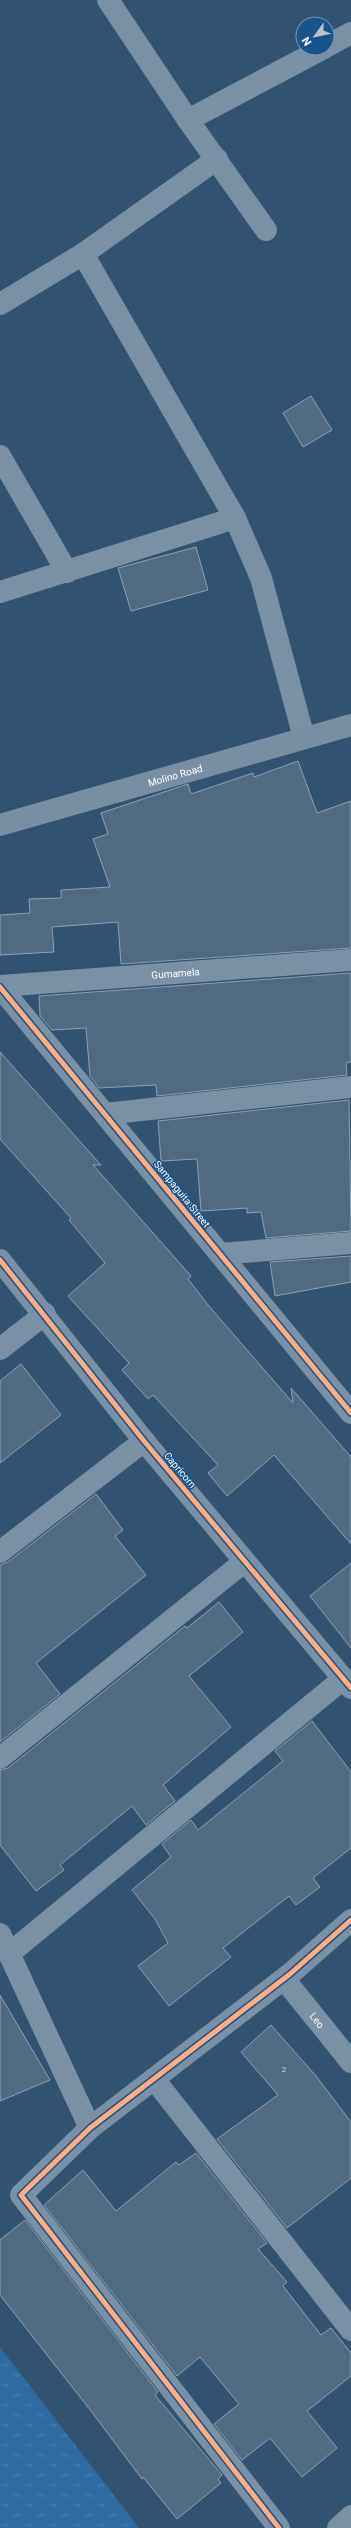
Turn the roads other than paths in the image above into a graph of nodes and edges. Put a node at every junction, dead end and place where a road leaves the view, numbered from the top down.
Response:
1 (108, 0) edge
2 (309, 56) edge
3 (188, 120) junction
4 (217, 160) junction
5 (266, 230) dead end
6 (83, 254) junction
7 (0, 304) edge
8 (0, 456) edge
9 (235, 518) junction
10 (67, 572) junction
11 (0, 592) edge
12 (351, 725) edge
13 (304, 738) junction
14 (0, 825) edge
15 (351, 960) edge
16 (0, 986) edge
17 (351, 1088) edge
18 (105, 1114) junction
19 (351, 1243) edge
20 (220, 1254) junction
21 (0, 1260) edge
22 (45, 1314) junction
23 (0, 1349) edge
24 (349, 1408) edge
25 (144, 1442) junction
26 (0, 1552) edge
27 (244, 1562) junction
28 (347, 1683) edge
29 (0, 1758) edge
30 (351, 1920) edge
31 (0, 1934) edge
32 (10, 1953) junction
33 (284, 1979) junction
34 (351, 2062) edge
35 (154, 2079) junction
36 (90, 2128) junction
37 (351, 2330) edge
38 (351, 2516) edge
39 (279, 2528) edge
40 (338, 2528) edge

1 - 3 street
2 - 3 street
3 - 4 street
4 - 5 street
4 - 6 street
6 - 7 street
6 - 9 street
8 - 10 street
9 - 10 street
9 - 13 street
10 - 11 street
12 - 13 main road, Molino Road
13 - 14 main road, Molino Road
15 - 16 street, Gumamela
16 - 18 street, Sampaguita Street
17 - 18 street
18 - 20 street, Sampaguita Street
19 - 20 street
20 - 24 street, Sampaguita Street
21 - 22 street, Capricorn
22 - 23 street
22 - 25 street, Capricorn
25 - 26 street
25 - 27 street, Capricorn
27 - 28 street, Capricorn
27 - 29 street
28 - 32 street
30 - 33 street
31 - 32 street
32 - 36 street
33 - 34 street, Leo
33 - 35 street
35 - 36 street
35 - 37 street
36 - 39 street
38 - 40 street

